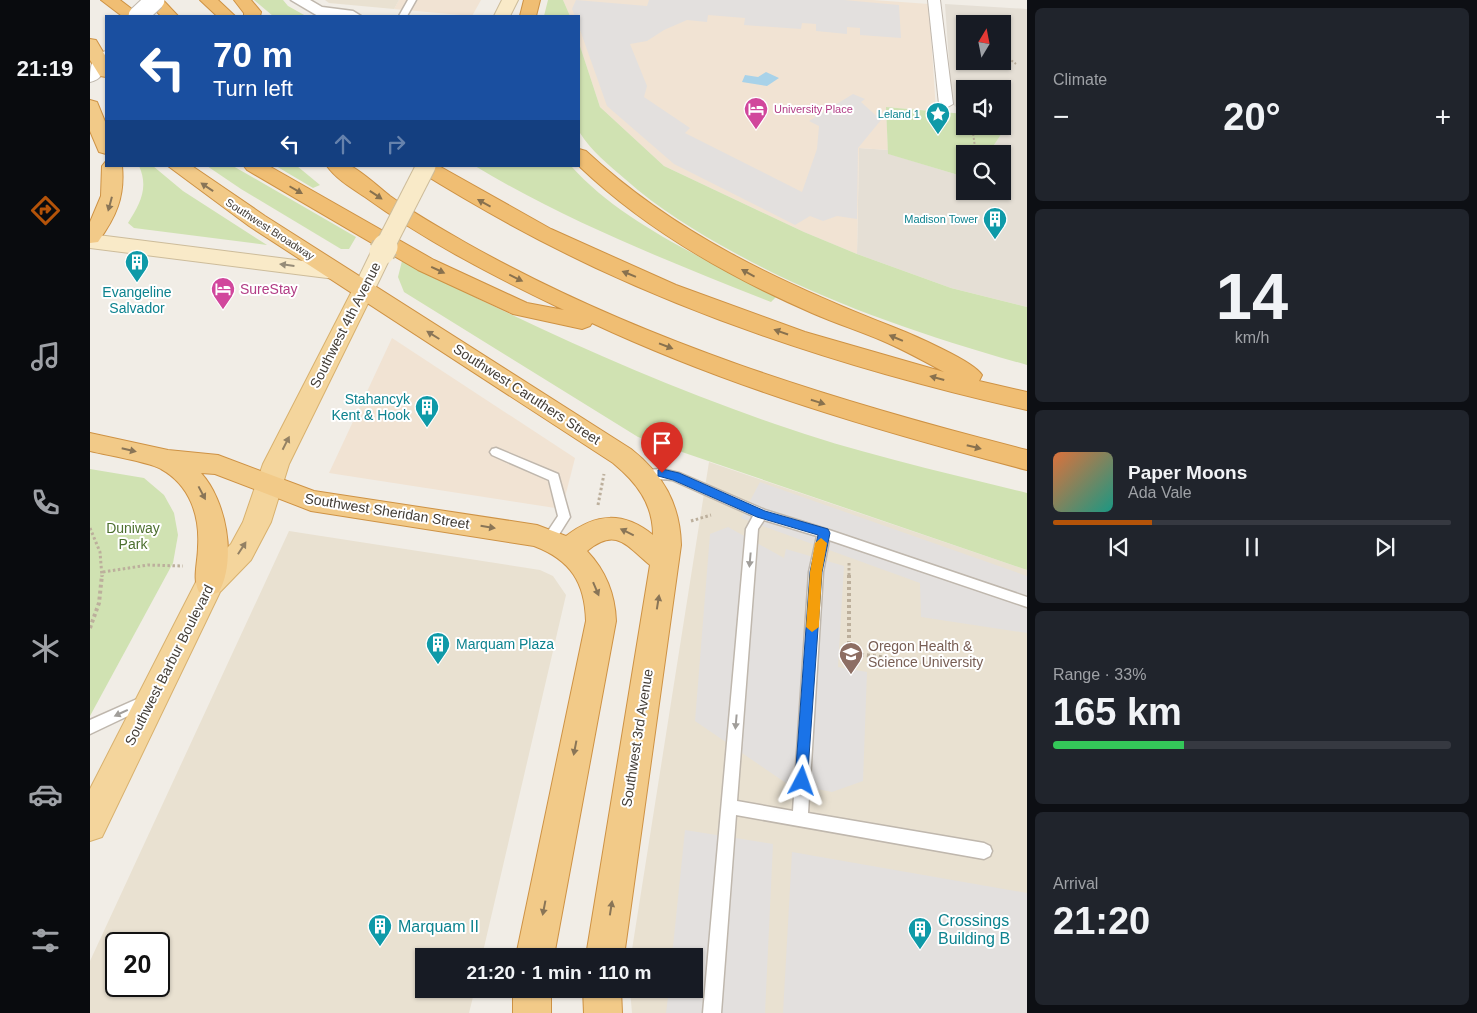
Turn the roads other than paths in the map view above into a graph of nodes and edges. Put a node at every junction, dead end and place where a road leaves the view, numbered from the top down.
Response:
1 (109, 0) edge
2 (154, 0) edge
3 (208, 0) edge
4 (242, 0) edge
5 (412, 0) edge
6 (510, 0) edge
7 (532, 0) edge
8 (934, 0) edge
9 (302, 3) edge
10 (132, 15) edge
11 (139, 15) edge
12 (169, 15) edge
13 (227, 15) edge
14 (252, 15) edge
15 (343, 15) edge
16 (403, 15) edge
17 (502, 15) edge
18 (528, 15) edge
19 (90, 44) edge
20 (105, 63) edge
21 (90, 77) edge
22 (946, 104) dead end
23 (90, 106) edge
24 (105, 145) edge
25 (580, 156) edge
26 (112, 167) edge
27 (179, 167) edge
28 (256, 167) edge
29 (338, 167) edge
30 (424, 167) edge
31 (427, 167) edge
32 (90, 237) edge
33 (90, 241) edge
34 (335, 272) junction
35 (364, 289) junction
36 (620, 329) junction
37 (1022, 400) edge
38 (90, 442) edge
39 (496, 452) dead end
40 (168, 460) junction
41 (1027, 460) edge
42 (652, 474) junction
43 (269, 485) junction
44 (761, 514) junction
45 (667, 520) joint
46 (824, 533) junction
47 (558, 545) junction
48 (665, 562) junction
49 (210, 575) junction
50 (1027, 602) edge
51 (153, 698) junction
52 (90, 727) edge
53 (730, 807) junction
54 (800, 818) junction
55 (90, 825) edge
56 (984, 850) dead end
57 (537, 948) edge
58 (606, 948) edge
59 (532, 998) edge
60 (602, 998) edge
61 (532, 1013) edge
62 (603, 1013) edge
63 (712, 1013) edge

1 - 10 highway
2 - 11 street, bridge
2 - 12 highway
3 - 13 highway
4 - 14 highway
5 - 16 lane
6 - 17 main road
7 - 18 highway
8 - 22 street
9 - 15 street
19 - 20 highway
20 - 21 street
23 - 24 highway
37 -> 25 highway
26 -> 32 highway
34 -> 27 highway, Southwest Broadway
28 -> 36 highway
29 -> 36 highway
30 - 35 main road, Southwest 4th Avenue, bridge
37 -> 31 highway
34 -> 33 main road
34 - 35 highway, Southwest Broadway
42 -> 35 highway, Southwest Caruthers Street
43 -> 35 main road, Southwest 4th Avenue
36 -> 41 highway
38 -> 40 highway, Southwest Sheridan Street
39 - 47 lane
40 - 43 highway, Southwest Sheridan Street
40 -> 49 highway
42 - 44 lane
42 - 45 highway, Southwest Caruthers Street
43 -> 47 highway, Southwest Sheridan Street
49 -> 43 main road, Southwest Barbur Boulevard
44 - 46 lane
44 -> 53 lane
45 - 48 highway, Southwest 3rd Avenue
46 - 50 lane
46 - 54 lane
48 -> 47 highway
47 -> 57 highway
58 -> 48 highway, Southwest 3rd Avenue
49 - 51 main road, Southwest Barbur Boulevard
51 -> 52 lane
51 - 55 main road, Southwest Barbur Boulevard
53 - 54 lane
53 - 63 lane
54 - 56 lane
59 - 61 highway
60 - 62 highway

